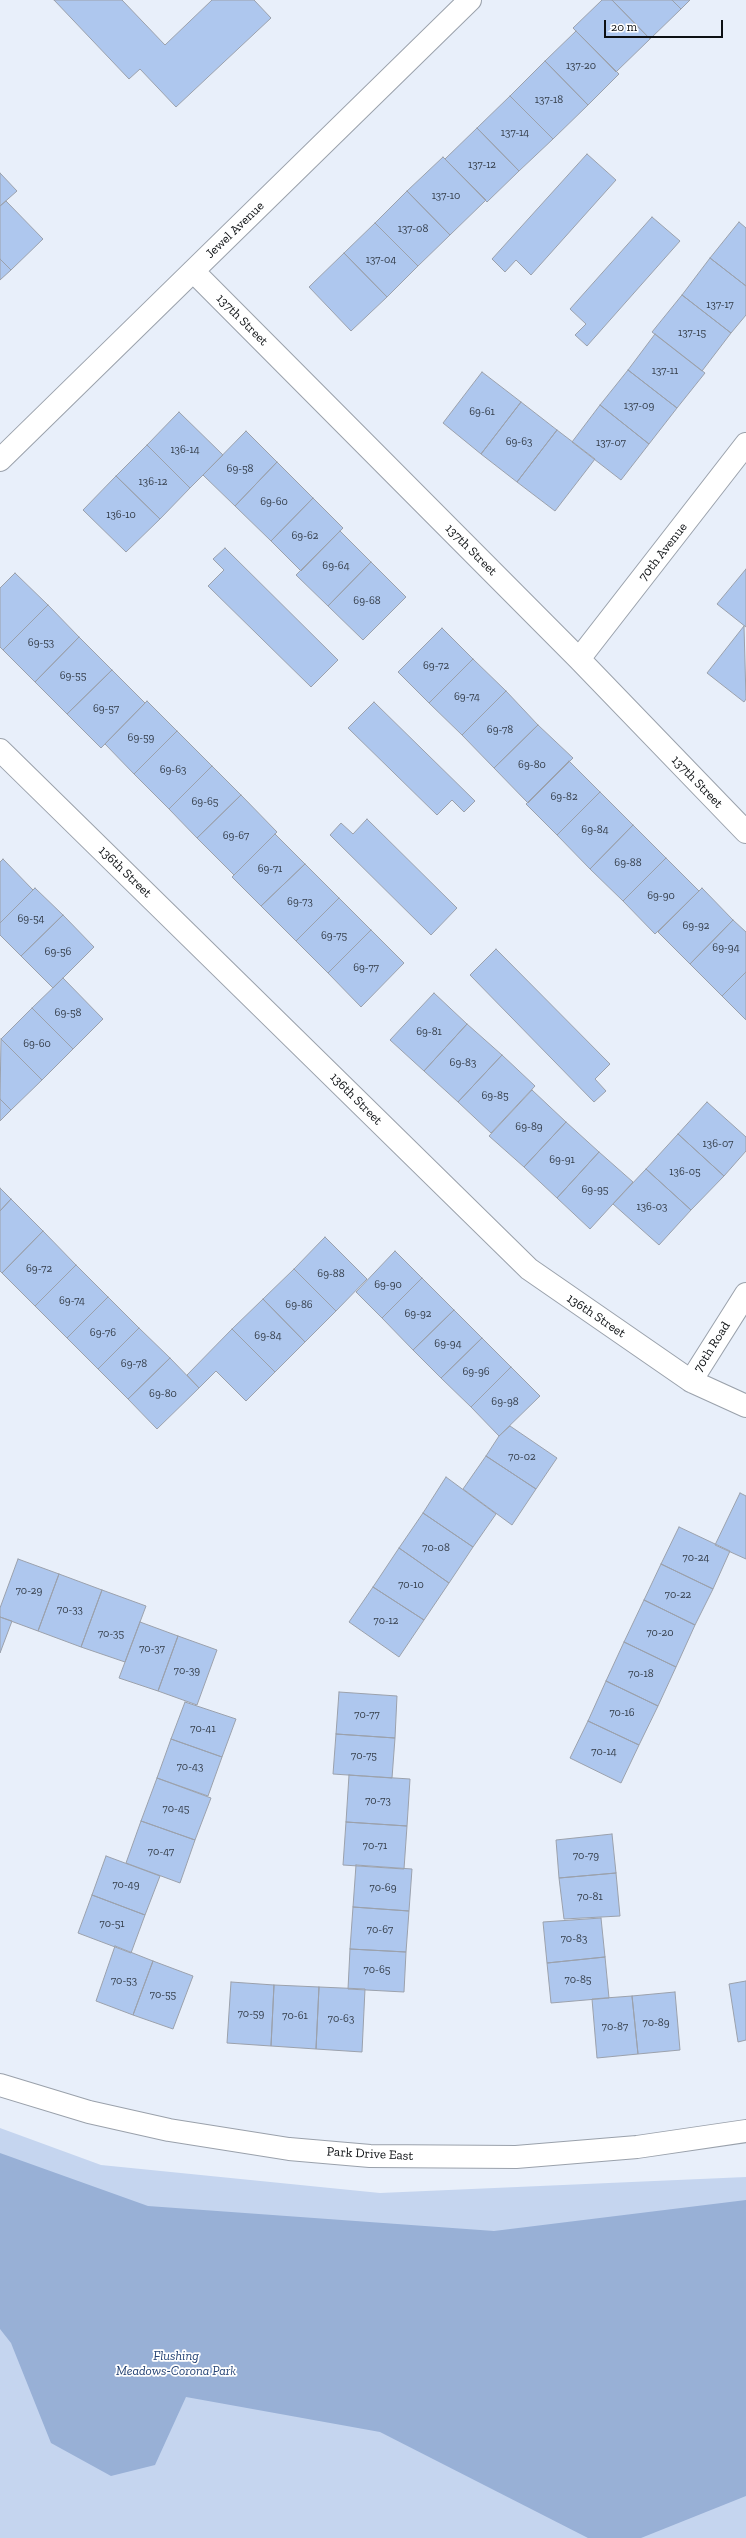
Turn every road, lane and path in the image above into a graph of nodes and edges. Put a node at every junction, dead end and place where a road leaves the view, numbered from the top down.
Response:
1 (470, 0) edge
2 (193, 271) junction
3 (746, 444) edge
4 (0, 460) edge
5 (579, 659) junction
6 (0, 750) edge
7 (746, 832) edge
8 (746, 1294) edge
9 (691, 1381) junction
10 (746, 1406) edge
11 (0, 2085) edge
12 (746, 2131) edge

1 - 2 street, Jewel Avenue
2 - 4 street, Jewel Avenue
2 - 5 street, 137th Street
3 - 5 street, 70th Avenue
5 - 7 street, 137th Street
6 - 9 street, 136th Street
8 - 9 street, 70th Road
9 - 10 street, 136th Street
11 - 12 street, Park Drive East

